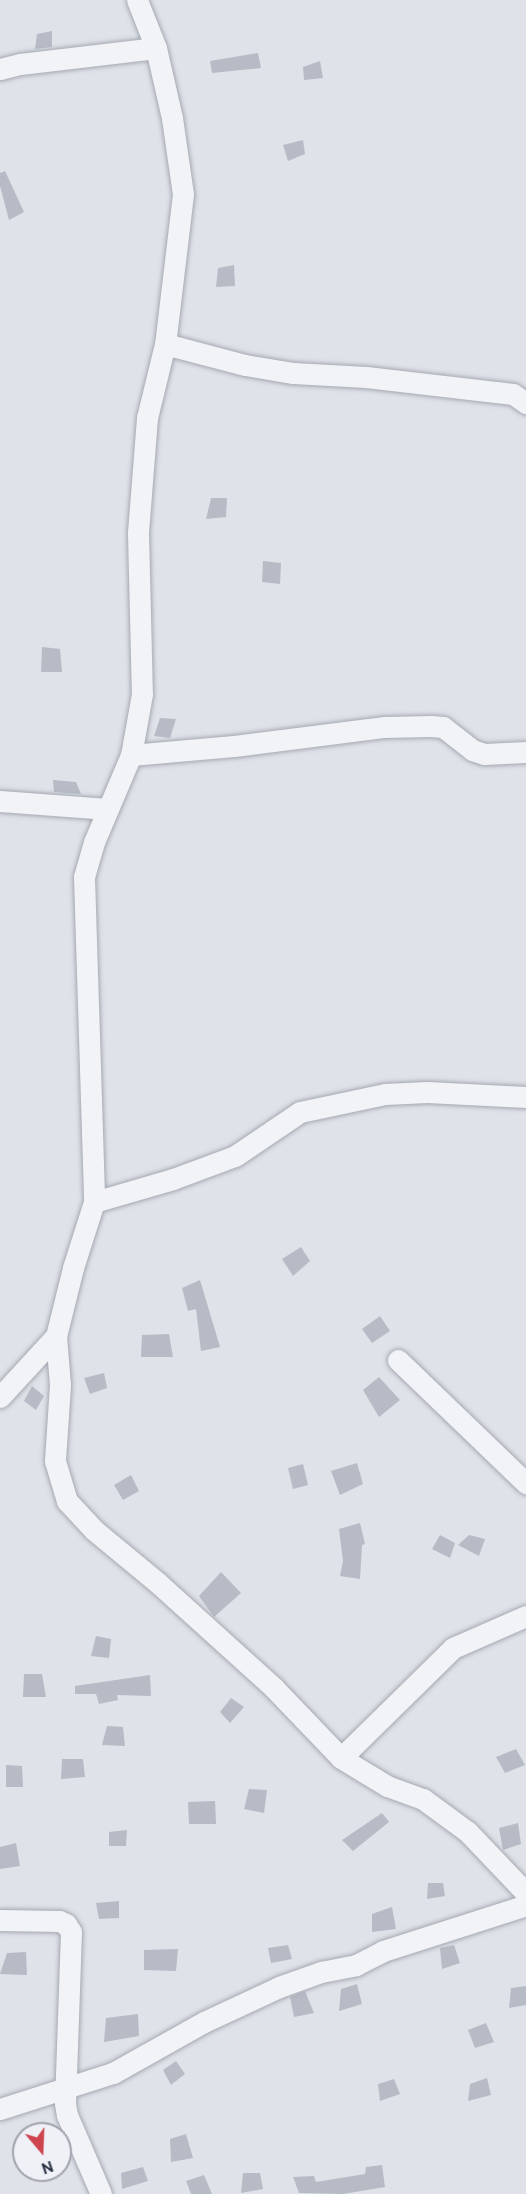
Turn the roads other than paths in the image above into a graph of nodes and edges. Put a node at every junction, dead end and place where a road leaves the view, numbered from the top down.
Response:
1 (137, 0) edge
2 (156, 48) junction
3 (0, 69) edge
4 (165, 344) junction
5 (526, 404) edge
6 (526, 752) edge
7 (131, 756) junction
8 (0, 801) edge
9 (108, 809) junction
10 (526, 1097) edge
11 (94, 1202) junction
12 (56, 1336) junction
13 (398, 1360) dead end
14 (0, 1396) edge
15 (526, 1483) edge
16 (526, 1616) edge
17 (341, 1758) junction
18 (526, 1893) edge
19 (526, 1905) edge
20 (0, 1920) edge
21 (64, 2090) junction
22 (0, 2109) edge
23 (101, 2194) edge

1 - 2 street
2 - 3 street
2 - 4 street
4 - 5 street
4 - 7 street
6 - 7 street
7 - 9 street
8 - 9 street
9 - 11 street
10 - 11 street
11 - 12 street
12 - 14 street
12 - 17 street
13 - 15 street
16 - 17 street
17 - 18 street
19 - 21 street
20 - 21 street
21 - 22 street
21 - 23 street

